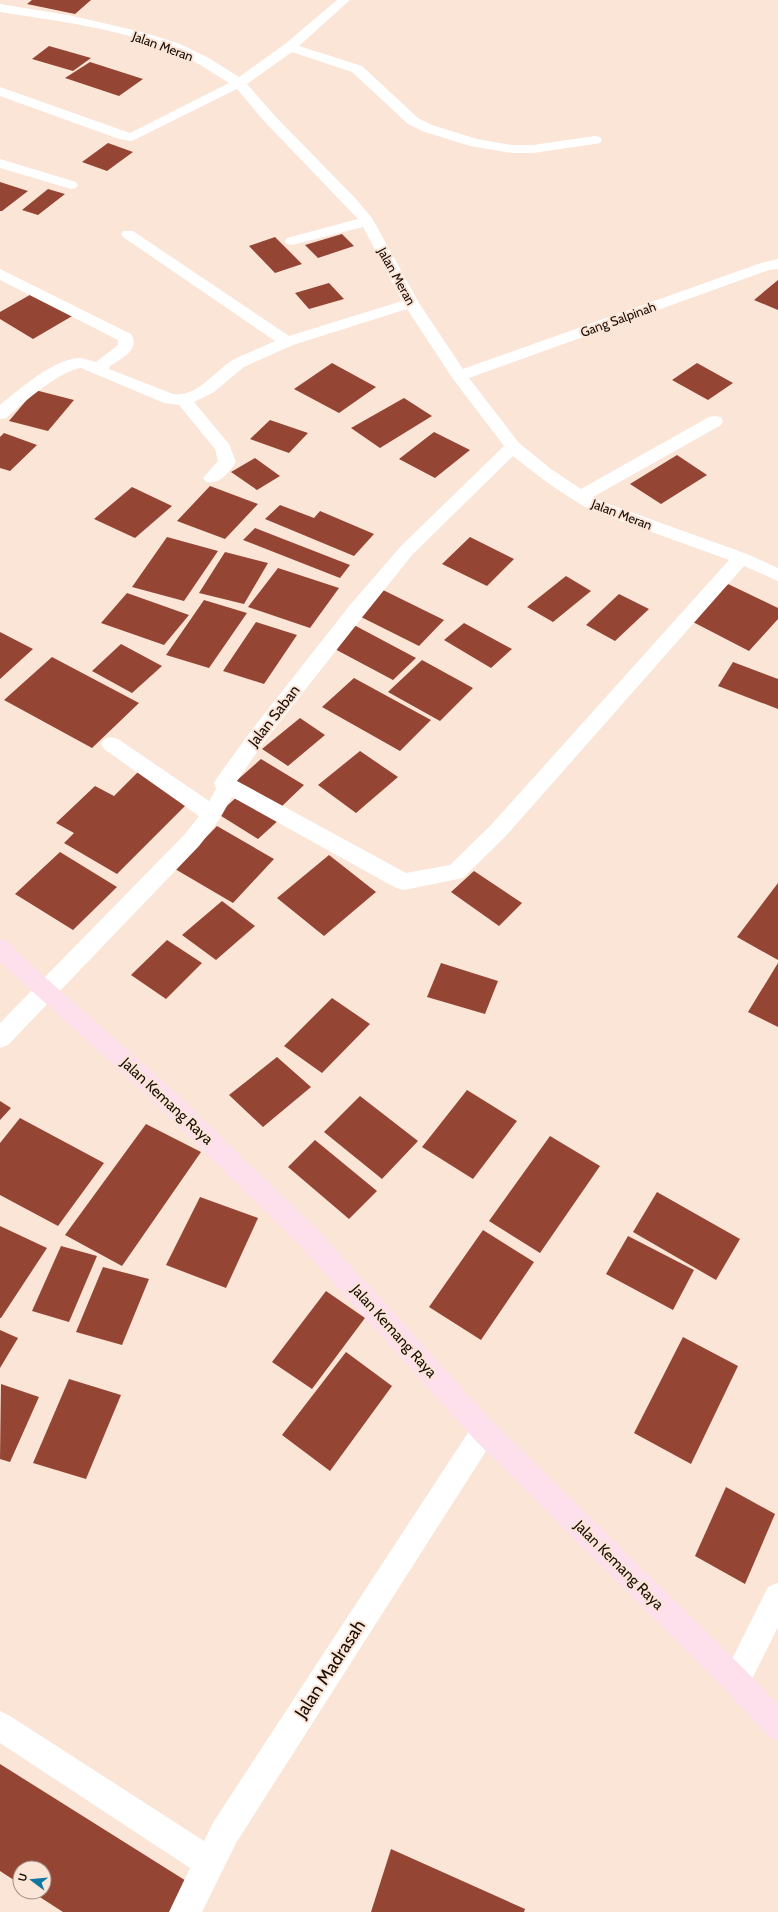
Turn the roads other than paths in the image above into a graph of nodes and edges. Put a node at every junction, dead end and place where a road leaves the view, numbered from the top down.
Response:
1 (344, 0) edge
2 (0, 8) edge
3 (290, 47) junction
4 (238, 83) junction
5 (0, 91) edge
6 (595, 140) dead end
7 (0, 163) edge
8 (71, 185) dead end
9 (367, 221) junction
10 (128, 234) dead end
11 (292, 241) dead end
12 (778, 264) edge
13 (0, 274) edge
14 (411, 303) junction
15 (287, 342) junction
16 (101, 370) junction
17 (460, 376) junction
18 (184, 401) junction
19 (0, 414) edge
20 (714, 421) dead end
21 (514, 447) junction
22 (212, 478) dead end
23 (580, 497) junction
24 (741, 558) junction
25 (778, 574) edge
26 (110, 744) dead end
27 (224, 783) junction
28 (212, 814) junction
29 (0, 948) edge
30 (45, 991) junction
31 (0, 1038) edge
32 (484, 1431) junction
33 (778, 1597) edge
34 (736, 1681) junction
35 (0, 1726) edge
36 (778, 1726) edge
37 (210, 1863) junction
38 (185, 1912) edge

1 - 3 street
2 - 4 street, Jalan Meran
3 - 4 street
3 - 6 street
4 - 5 street
4 - 9 street, Jalan Meran
7 - 8 street
9 - 11 street
9 - 14 street, Jalan Meran
10 - 15 street
12 - 17 street, Gang Salpinah
13 - 16 street
14 - 15 street
14 - 17 street, Jalan Meran
15 - 18 street
16 - 18 street
16 - 19 street
17 - 21 street, Jalan Meran
18 - 22 street
20 - 23 street
21 - 23 street, Jalan Meran
21 - 27 street, Jalan Saban
23 - 24 street, Jalan Meran
24 - 25 street, Jalan Meran
24 - 27 street
26 - 28 street
27 - 28 street, Jalan Saban
28 - 30 street, Jalan Saban
29 - 30 street, Jalan Kemang Raya
30 - 31 street, Jalan Saban
30 - 32 street, Jalan Kemang Raya
32 - 34 street, Jalan Kemang Raya
32 - 37 street, Jalan Madrasah
33 - 34 street
34 - 36 street, Jalan Kemang Raya
35 - 37 street
37 - 38 street, Jalan Madrasah

